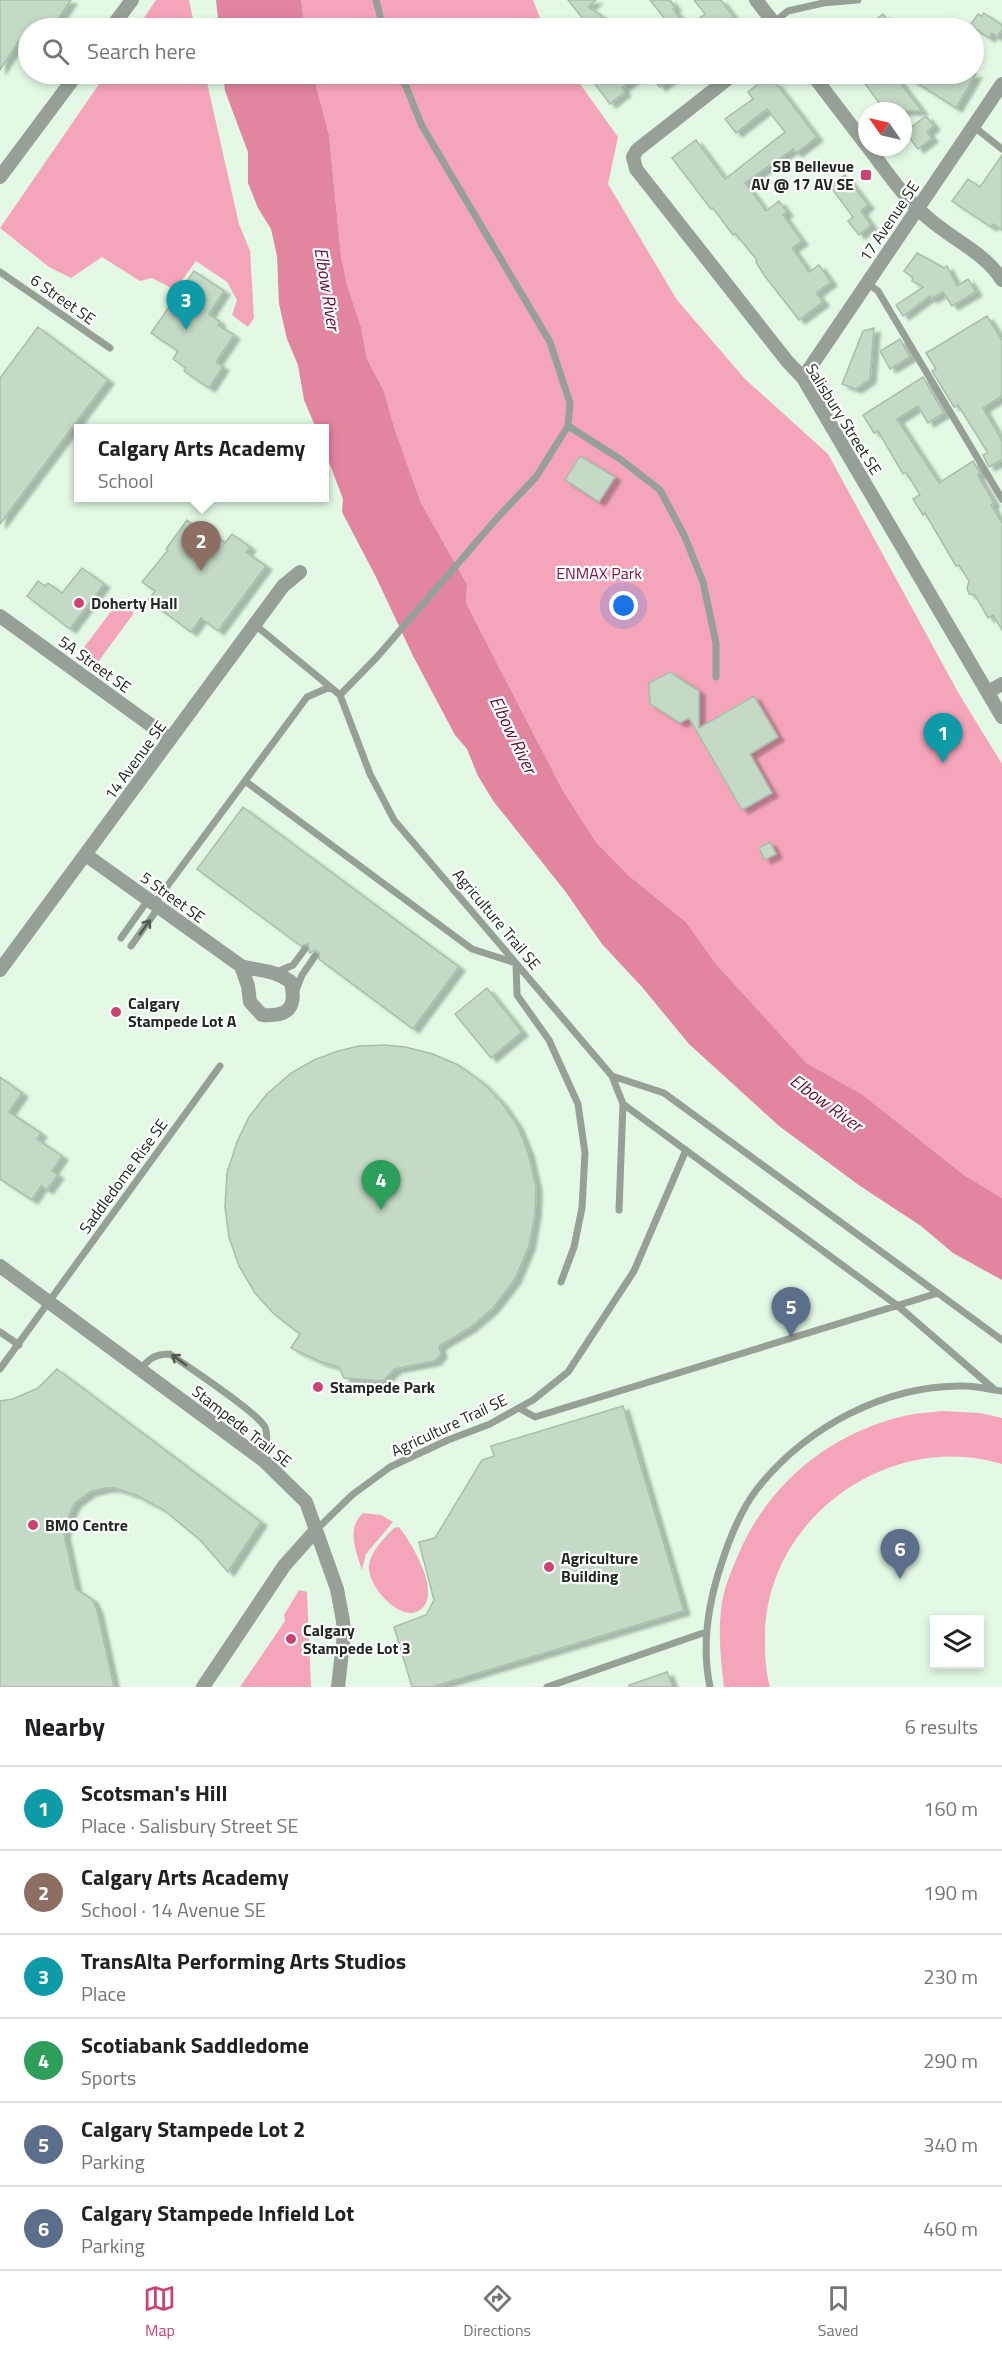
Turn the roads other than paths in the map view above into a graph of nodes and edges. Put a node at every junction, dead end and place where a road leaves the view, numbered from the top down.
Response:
1 (132, 0) edge
2 (376, 0) edge
3 (756, 0) edge
4 (858, 0) edge
5 (118, 18) edge
6 (380, 18) edge
7 (770, 18) edge
8 (782, 18) edge
9 (70, 84) edge
10 (405, 84) edge
11 (721, 84) edge
12 (820, 84) edge
13 (1002, 84) edge
14 (973, 126) junction
15 (858, 133) edge
16 (1002, 149) edge
17 (876, 156) edge
18 (0, 177) edge
19 (918, 208) junction
20 (0, 272) edge
21 (1002, 280) edge
22 (867, 283) junction
23 (110, 348) dead end
24 (803, 378) junction
25 (568, 426) junction
26 (1002, 499) edge
27 (300, 572) dead end
28 (0, 616) edge
29 (254, 624) junction
30 (716, 677) dead end
31 (1002, 684) edge
32 (330, 687) junction
33 (988, 692) junction
34 (340, 695) junction
35 (1002, 717) edge
36 (170, 739) junction
37 (244, 781) junction
38 (86, 855) junction
39 (153, 904) junction
40 (122, 938) dead end
41 (131, 946) dead end
42 (305, 949) dead end
43 (315, 956) dead end
44 (516, 963) junction
45 (241, 966) junction
46 (0, 970) edge
47 (278, 972) junction
48 (294, 996) junction
49 (220, 1066) dead end
50 (612, 1076) junction
51 (623, 1104) junction
52 (686, 1150) junction
53 (619, 1210) dead end
54 (0, 1266) edge
55 (561, 1282) dead end
56 (938, 1293) junction
57 (48, 1301) junction
58 (898, 1306) junction
59 (0, 1332) edge
60 (1002, 1340) edge
61 (19, 1345) junction
62 (0, 1369) edge
63 (141, 1369) junction
64 (999, 1391) edge
65 (519, 1408) junction
66 (264, 1460) junction
67 (316, 1530) junction
68 (706, 1632) junction
69 (203, 1687) edge
70 (338, 1687) edge
71 (547, 1687) edge
72 (710, 1687) edge

1 - 5 street
2 - 6 lane
3 - 7 street
4 - 8 lane
9 - 18 street
10 - 25 lane
11 - 24 street, Salisbury Street SE
12 - 15 street
13 - 14 street, 17 Avenue SE
14 - 16 lane
14 - 19 street, 17 Avenue SE
17 - 19 street
19 - 21 street
19 - 22 street, 17 Avenue SE
20 - 23 lane, 6 Street SE
22 - 24 street, 17 Avenue SE
22 - 26 lane
24 - 33 street, Salisbury Street SE
25 - 30 lane
25 - 34 lane
27 - 29 street, 14 Avenue SE
28 - 36 street, 5A Street SE
29 - 32 lane
29 - 36 street, 14 Avenue SE
31 - 33 street
32 - 34 lane
32 - 37 lane
33 - 35 street, Salisbury Street SE
34 - 44 lane, Agriculture Trail SE
36 - 38 street, 14 Avenue SE
37 - 39 lane
37 - 44 lane
38 - 39 street, 5 Street SE
38 - 46 street, 14 Avenue SE
39 - 40 lane
41 -> 39 lane
39 - 45 street, 5 Street SE
42 - 47 lane
43 - 48 lane
44 - 50 lane, Agriculture Trail SE
44 - 55 lane
45 - 47 street, 5 Street SE
45 - 48 street
47 - 48 street
49 - 57 lane, Saddledome Rise SE
50 - 51 lane, Agriculture Trail SE
50 - 56 lane
51 - 52 lane
51 - 53 lane, Agriculture Trail SE
52 - 58 lane
52 - 65 lane, Agriculture Trail SE
54 - 57 street, Stampede Trail SE
56 - 58 lane
56 - 60 lane
57 - 61 lane, Saddledome Rise SE
57 - 63 street, Stampede Trail SE
58 - 64 lane
58 - 65 lane
59 - 61 lane
61 - 62 lane, Saddledome Rise SE
63 - 66 street, Stampede Trail SE
66 -> 63 lane
64 - 68 lane
65 - 67 lane, Agriculture Trail SE
66 - 67 street, Stampede Trail SE
67 - 69 street
67 - 70 street, Stampede Trail SE
68 - 71 lane
68 - 72 lane

